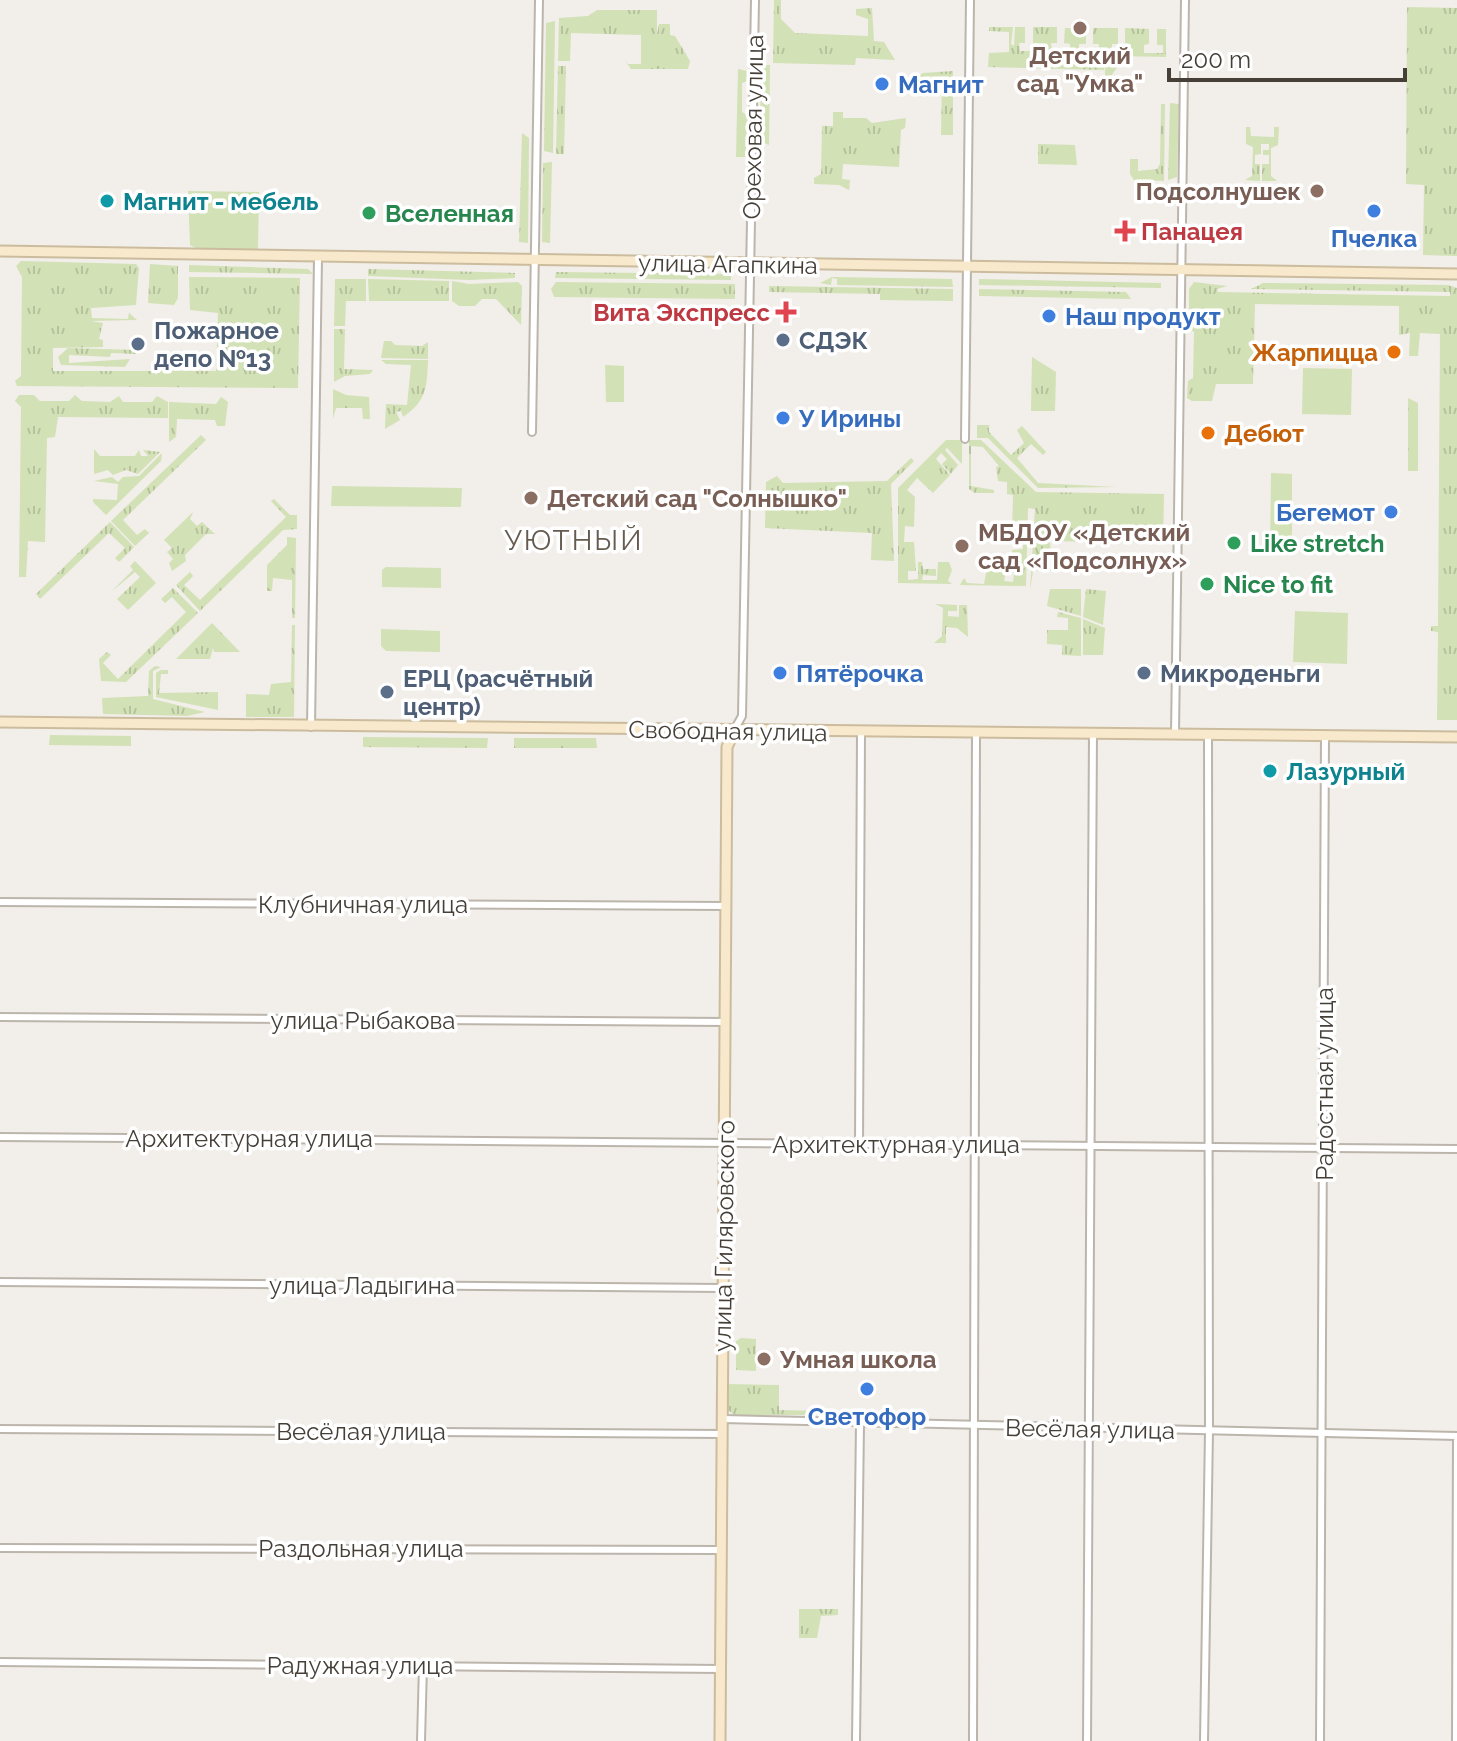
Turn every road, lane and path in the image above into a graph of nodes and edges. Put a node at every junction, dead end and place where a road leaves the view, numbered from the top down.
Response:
1 (539, 0) edge
2 (755, 0) edge
3 (970, 0) edge
4 (1185, 0) edge
5 (0, 251) edge
6 (318, 258) junction
7 (534, 262) junction
8 (750, 265) junction
9 (966, 268) junction
10 (1182, 271) junction
11 (1457, 274) edge
12 (532, 432) dead end
13 (965, 439) dead end
14 (0, 722) edge
15 (311, 727) junction
16 (734, 732) junction
17 (861, 733) junction
18 (976, 733) junction
19 (1093, 734) junction
20 (1175, 734) junction
21 (1208, 734) junction
22 (1325, 735) junction
23 (1457, 737) edge
24 (0, 902) edge
25 (725, 906) junction
26 (0, 1017) edge
27 (726, 1022) junction
28 (0, 1137) edge
29 (725, 1143) junction
30 (859, 1144) junction
31 (975, 1144) junction
32 (1091, 1146) junction
33 (1207, 1146) junction
34 (1324, 1147) junction
35 (1457, 1149) edge
36 (0, 1282) edge
37 (723, 1288) junction
38 (723, 1419) junction
39 (860, 1423) junction
40 (975, 1426) junction
41 (0, 1429) edge
42 (1091, 1429) junction
43 (1209, 1431) junction
44 (1323, 1432) junction
45 (723, 1434) junction
46 (1457, 1439) edge
47 (0, 1548) edge
48 (722, 1550) junction
49 (0, 1662) edge
50 (423, 1665) junction
51 (721, 1669) junction
52 (421, 1741) edge
53 (720, 1741) edge
54 (856, 1741) edge
55 (973, 1741) edge
56 (1087, 1741) edge
57 (1204, 1741) edge
58 (1320, 1741) edge
59 (1456, 1741) edge

1 - 7 street
2 - 8 street, Ореховая улица
3 - 9 street
4 - 10 street
5 - 6 main road, улица Агапкина
6 - 7 main road, улица Агапкина
6 - 15 street
7 - 8 main road, улица Агапкина
7 - 12 street
8 - 9 main road, улица Агапкина
8 - 16 street, Ореховая улица
9 - 10 main road, улица Агапкина
9 - 13 street
10 - 11 main road, улица Агапкина
10 - 20 street
14 - 15 main road, Свободная улица
15 - 16 main road, Свободная улица
16 - 17 main road, Свободная улица
16 - 25 main road, улица Гиляровского
17 - 18 main road, Свободная улица
17 - 30 street
18 - 19 main road, Свободная улица
18 - 31 street
19 - 20 main road, Свободная улица
19 - 32 street
20 - 21 main road, Свободная улица
21 - 22 main road, Свободная улица
21 - 33 street
22 - 23 main road, Свободная улица
22 - 34 street, Радостная улица
24 - 25 street, Клубничная улица
25 - 27 main road, улица Гиляровского
26 - 27 street, улица Рыбакова
27 - 29 main road, улица Гиляровского
28 - 29 street, Архитектурная улица
29 - 30 street, Архитектурная улица
29 - 37 main road, улица Гиляровского
30 - 31 street, Архитектурная улица
31 - 32 street, Архитектурная улица
31 - 40 street
32 - 33 street, Архитектурная улица
32 - 42 street
33 - 34 street, Архитектурная улица
33 - 43 street
34 - 35 street, Архитектурная улица
34 - 44 street, Радостная улица
36 - 37 street, улица Ладыгина
37 - 38 main road, улица Гиляровского
38 - 39 street, Весёлая улица
38 - 45 main road, улица Гиляровского
39 - 40 street, Весёлая улица
39 - 54 street
40 - 42 street, Весёлая улица
40 - 55 street
41 - 45 street, Весёлая улица
42 - 43 street, Весёлая улица
42 - 56 street
43 - 44 street, Весёлая улица
43 - 57 street
44 - 46 street, Весёлая улица
44 - 58 street, Радостная улица
45 - 48 main road, улица Гиляровского
46 - 59 street
47 - 48 street, Раздольная улица
48 - 51 main road, улица Гиляровского
49 - 50 street, Радужная улица
50 - 51 street, Радужная улица
50 - 52 street
51 - 53 main road, улица Гиляровского

